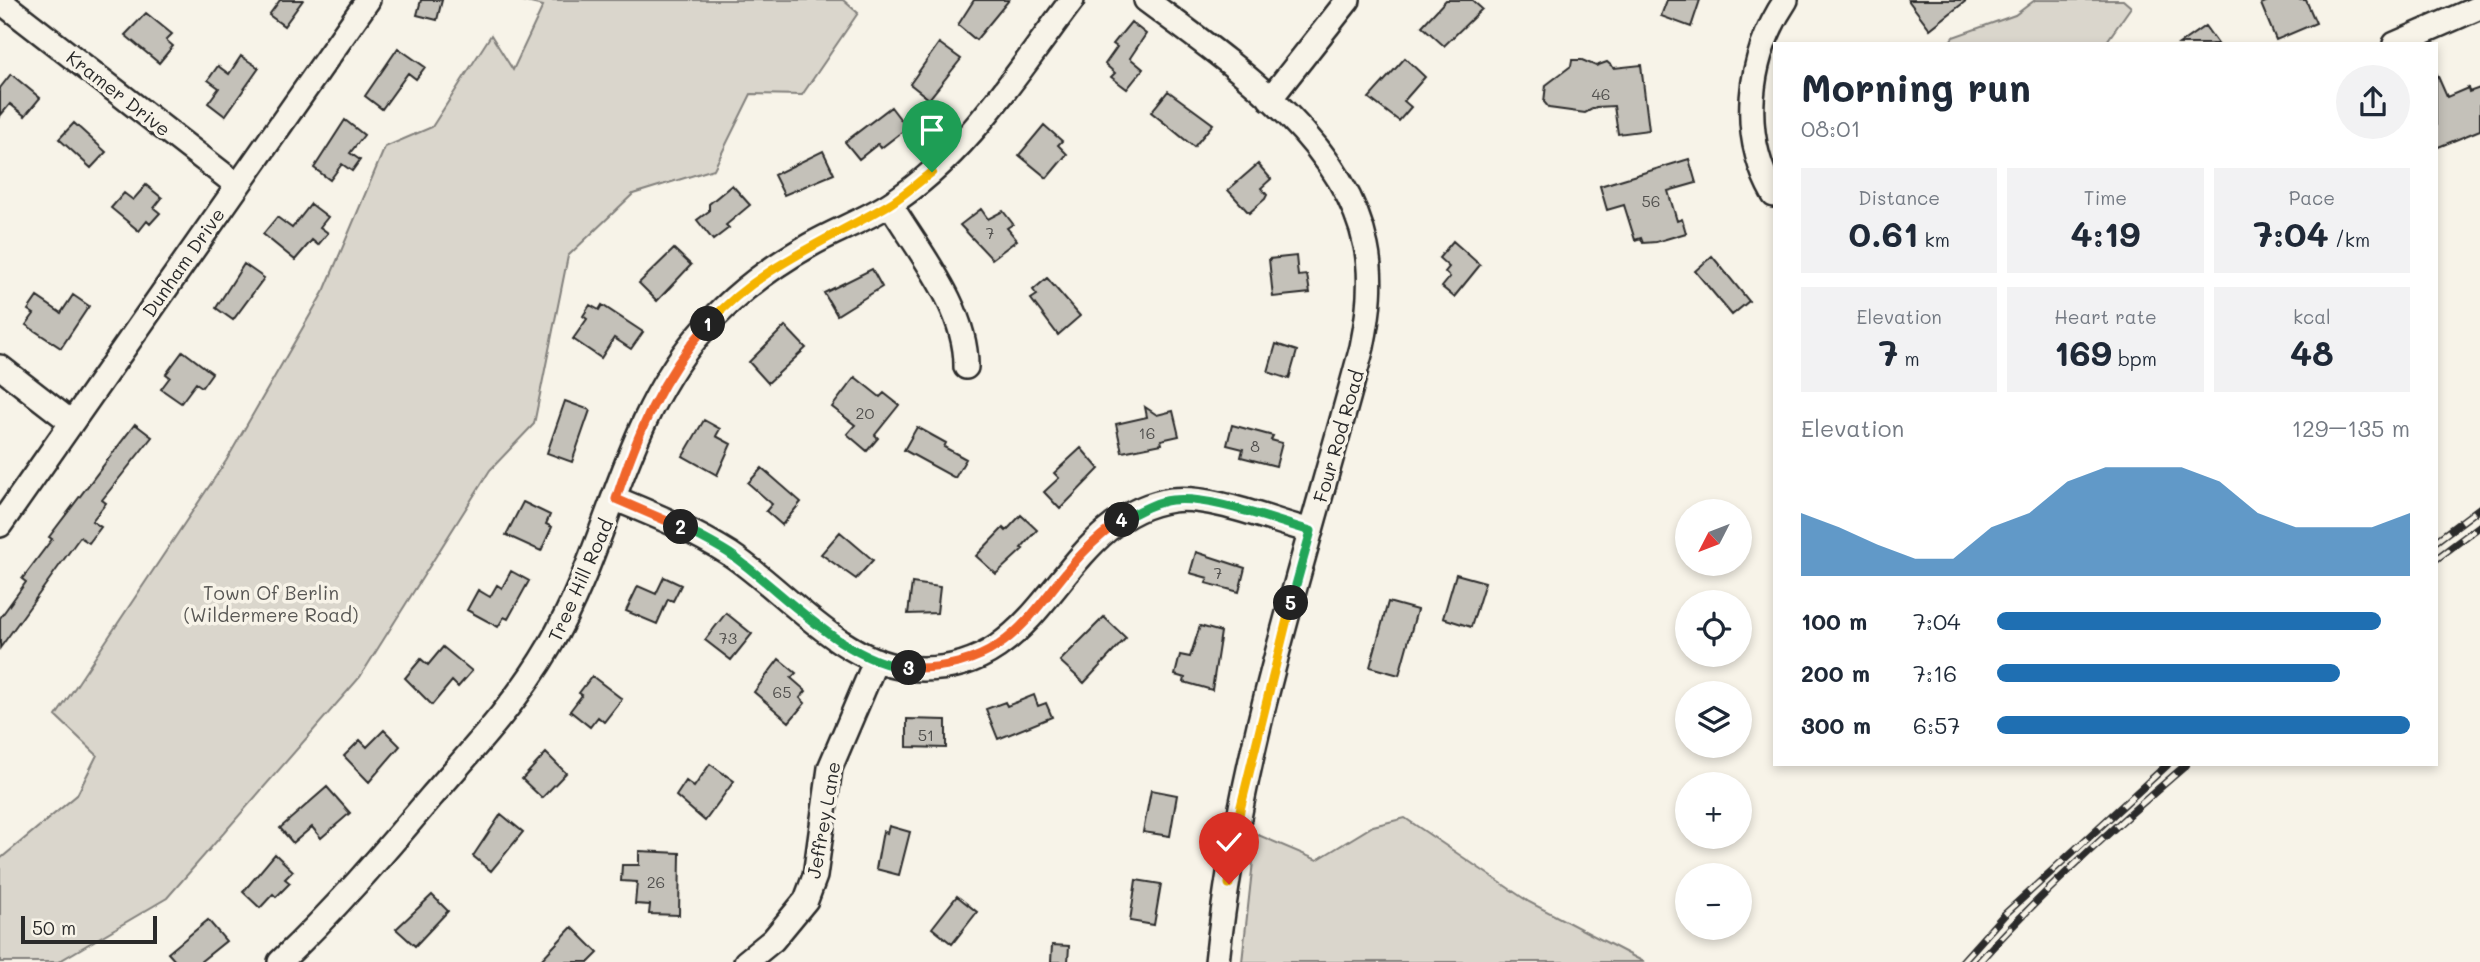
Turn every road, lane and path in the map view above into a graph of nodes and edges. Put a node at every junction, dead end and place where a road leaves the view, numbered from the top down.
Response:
1 (368, 0) edge
2 (1072, 0) edge
3 (1146, 0) edge
4 (1348, 0) edge
5 (1786, 0) edge
6 (0, 1) edge
7 (2480, 7) edge
8 (2400, 42) edge
9 (1270, 99) junction
10 (237, 185) junction
11 (1773, 193) edge
12 (890, 204) junction
13 (0, 367) edge
14 (966, 367) dead end
15 (71, 422) junction
16 (616, 499) junction
17 (0, 525) edge
18 (1311, 531) junction
19 (876, 660) junction
20 (280, 962) edge
21 (746, 962) edge
22 (1217, 962) edge

1 - 10 street, Dunham Drive
2 - 12 street, Tree Hill Road
3 - 9 street, Four Rod Road
4 - 9 street
5 - 11 street
6 - 10 street, Kramer Drive
7 - 8 street
9 - 18 street, Four Rod Road
10 - 15 street, Dunham Drive
12 - 14 street
12 - 16 street, Tree Hill Road
13 - 15 street
15 - 17 street, Dunham Drive
16 - 19 street
16 - 20 street, Tree Hill Road
18 - 19 street
18 - 22 street, Four Rod Road
19 - 21 street, Jeffrey Lane

